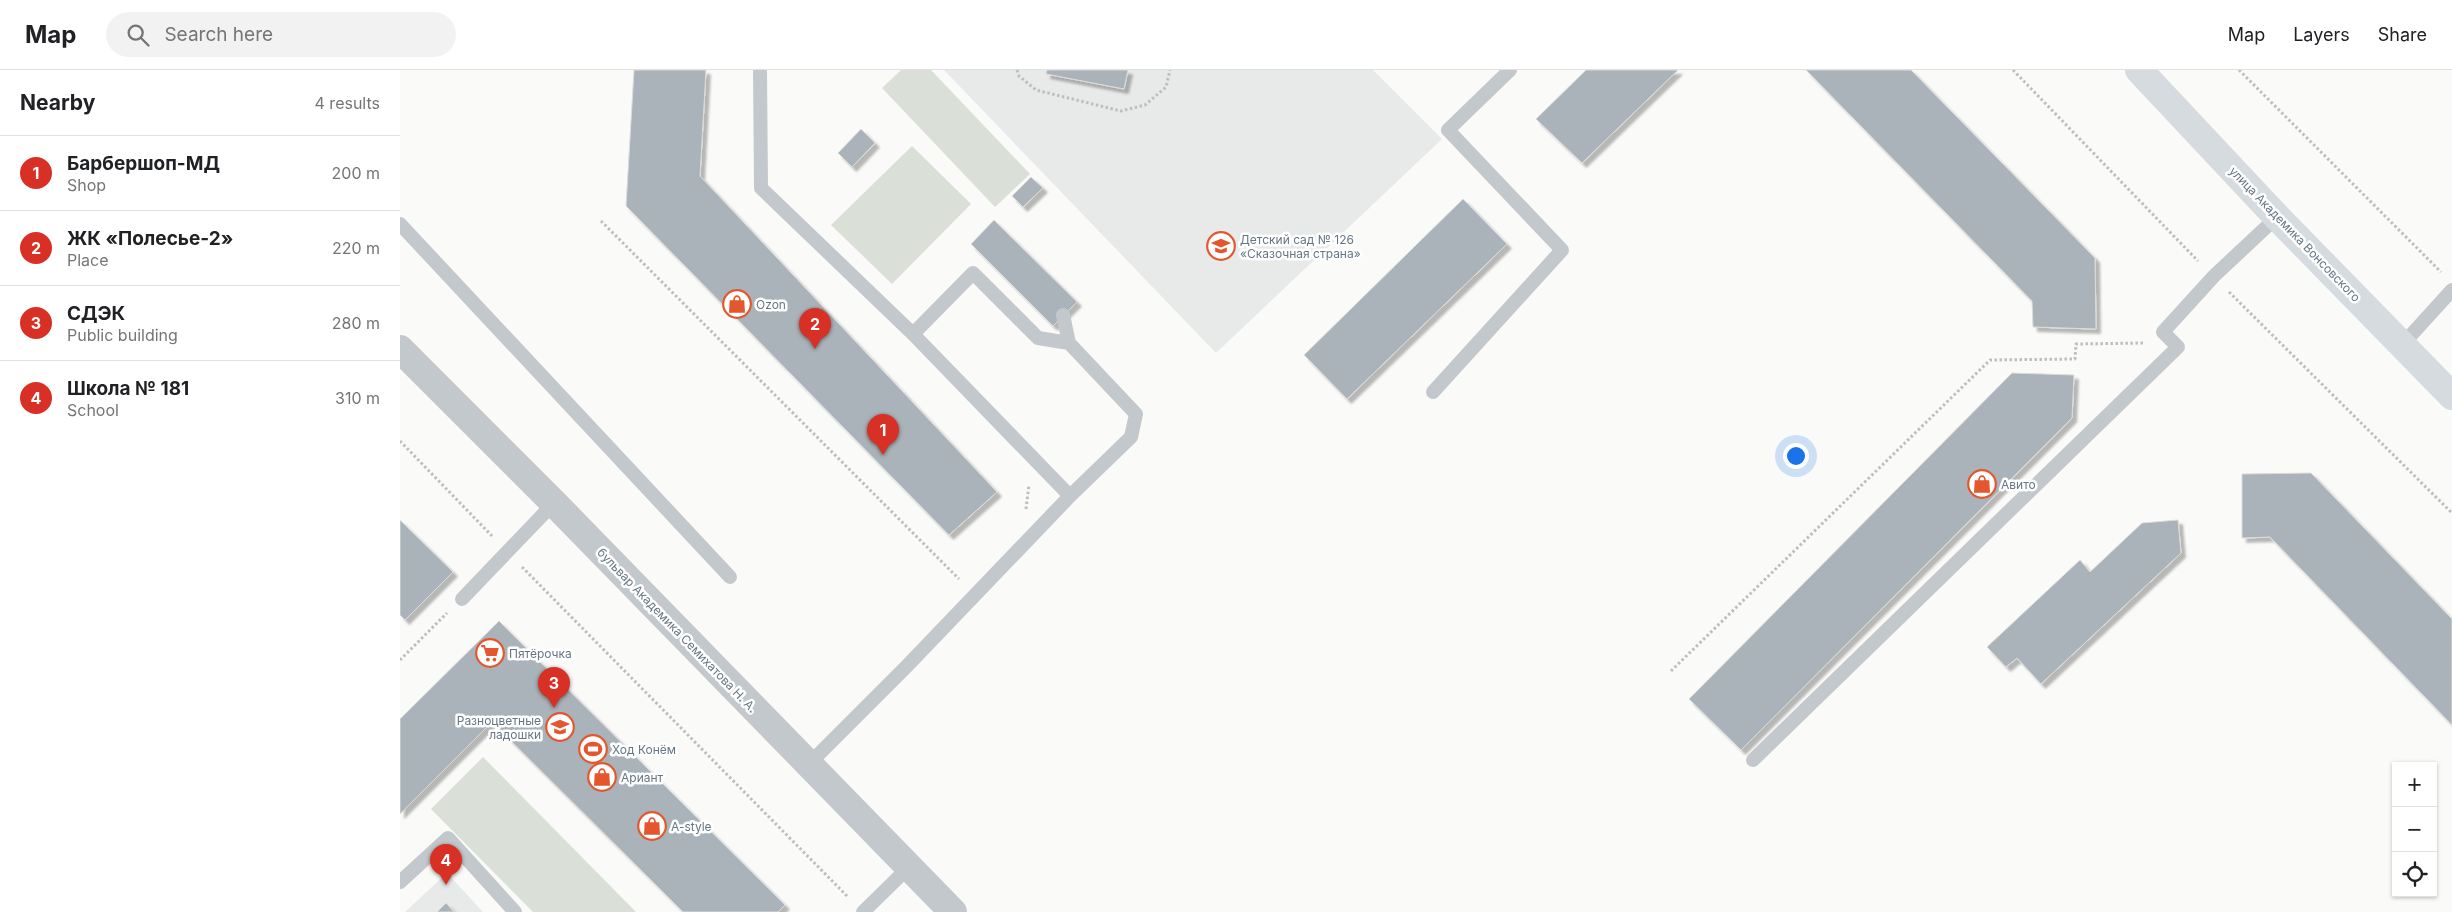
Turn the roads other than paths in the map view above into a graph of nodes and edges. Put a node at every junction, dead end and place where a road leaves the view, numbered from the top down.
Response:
1 (760, 70) edge
2 (1510, 70) edge
3 (2139, 70) edge
4 (2277, 217) junction
5 (400, 224) edge
6 (2452, 290) edge
7 (1063, 315) dead end
8 (912, 334) junction
9 (1069, 343) junction
10 (2402, 345) junction
11 (400, 349) edge
12 (1433, 392) dead end
13 (2452, 396) edge
14 (1070, 496) junction
15 (554, 503) junction
16 (730, 577) dead end
17 (462, 599) road end
18 (1752, 760) dead end
19 (808, 765) junction
20 (908, 868) junction
21 (400, 882) edge
22 (515, 912) edge
23 (863, 912) edge
24 (953, 912) edge

1 - 8 lane
2 - 12 lane
3 - 4 street, улица Академика Вонсовского
4 - 10 street, улица Академика Вонсовского
4 - 18 lane
5 - 16 lane
6 - 10 lane
7 - 9 lane
8 - 9 lane
8 - 14 lane
9 - 14 lane
10 - 13 street, улица Академика Вонсовского
11 - 15 street, бульвар Академика Семихатова Н. А.
14 - 19 lane
15 - 17 lane
15 - 19 street, бульвар Академика Семихатова Н. А.
19 - 20 street, бульвар Академика Семихатова Н. А.
20 - 23 lane
20 - 24 street, бульвар Академика Семихатова Н. А.
21 - 22 lane

